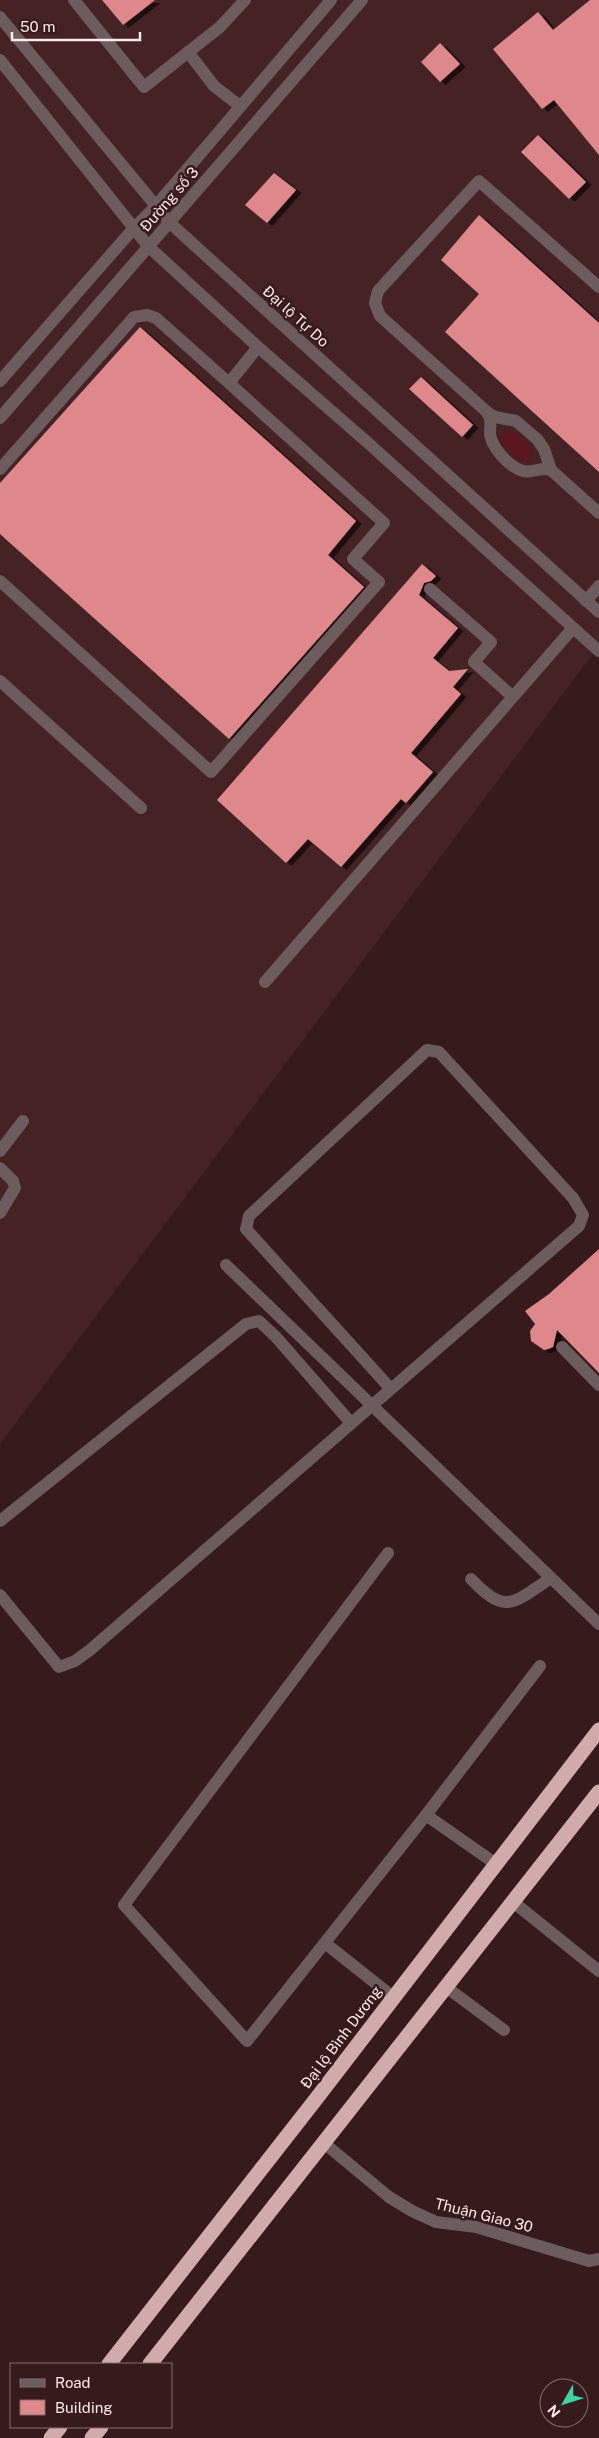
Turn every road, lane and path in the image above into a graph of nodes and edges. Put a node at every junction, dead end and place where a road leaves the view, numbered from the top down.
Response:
1 (74, 0) edge
2 (245, 0) edge
3 (331, 0) edge
4 (362, 0) edge
5 (0, 17) edge
6 (188, 52) junction
7 (0, 60) edge
8 (240, 106) junction
9 (155, 206) junction
10 (170, 223) junction
11 (134, 228) junction
12 (149, 247) junction
13 (599, 287) edge
14 (258, 347) junction
15 (0, 381) edge
16 (229, 382) junction
17 (488, 413) junction
18 (0, 418) edge
19 (0, 469) edge
20 (550, 470) junction
21 (599, 513) edge
22 (0, 581) edge
23 (599, 586) edge
24 (430, 589) dead end
25 (586, 600) junction
26 (599, 612) edge
27 (573, 628) junction
28 (599, 651) edge
29 (0, 681) edge
30 (512, 696) junction
31 (141, 808) dead end
32 (265, 982) dead end
33 (23, 1121) dead end
34 (0, 1151) edge
35 (0, 1168) edge
36 (0, 1213) edge
37 (226, 1265) dead end
38 (562, 1347) dead end
39 (599, 1385) edge
40 (391, 1389) junction
41 (372, 1406) junction
42 (351, 1423) junction
43 (0, 1521) edge
44 (388, 1553) dead end
45 (551, 1578) junction
46 (470, 1579) dead end
47 (0, 1595) edge
48 (599, 1624) edge
49 (540, 1666) dead end
50 (599, 1730) edge
51 (599, 1792) edge
52 (426, 1815) junction
53 (496, 1864) junction
54 (512, 1901) junction
55 (325, 1943) junction
56 (599, 1971) edge
57 (446, 1987) junction
58 (394, 1997) junction
59 (504, 2030) dead end
60 (324, 2143) junction
61 (599, 2259) edge
62 (110, 2363) edge
63 (151, 2363) edge
64 (59, 2428) edge
65 (100, 2428) edge
66 (51, 2438) edge
67 (92, 2438) edge

1 - 6 street
2 - 6 street
3 - 8 street, Đường số 3
4 - 10 street, Đường số 3
5 - 9 street, Đại lộ Tự Do
6 - 8 street
7 - 11 street
8 - 9 street, Đường số 3
9 - 10 street, Đại lộ Tự Do
9 - 11 street, Đường số 3
10 - 12 street, Đường số 3
10 - 25 street, Đại lộ Tự Do
11 - 12 street
11 - 15 street, Đường số 3
12 - 14 street
12 - 18 street, Đường số 3
13 - 17 street
14 - 16 street
14 - 27 street
16 - 19 street
16 - 22 street
17 - 20 street
17 - 20 street
20 - 21 street
23 - 25 street
24 - 30 street
25 - 26 street, Đại lộ Tự Do
27 - 28 street
27 - 30 street
29 - 31 street
30 - 32 street
33 - 34 street
35 - 36 street
37 - 41 street
38 - 39 street
40 - 40 street
40 - 41 street
41 - 42 street
41 - 45 street
42 - 43 street
42 - 47 street
44 - 55 street
45 - 46 street
45 - 48 street
49 - 52 street
50 - 53 highway, Đại lộ Bình Dương
51 - 54 highway
52 - 53 street
52 - 55 street
53 - 58 highway, Đại lộ Bình Dương
54 - 56 street
54 - 57 highway
55 - 58 street
57 - 59 street
57 - 60 highway
58 - 62 highway, Đại lộ Bình Dương
60 - 61 street, Thuận Giao 30
60 - 63 highway
64 - 66 highway
65 - 67 highway

